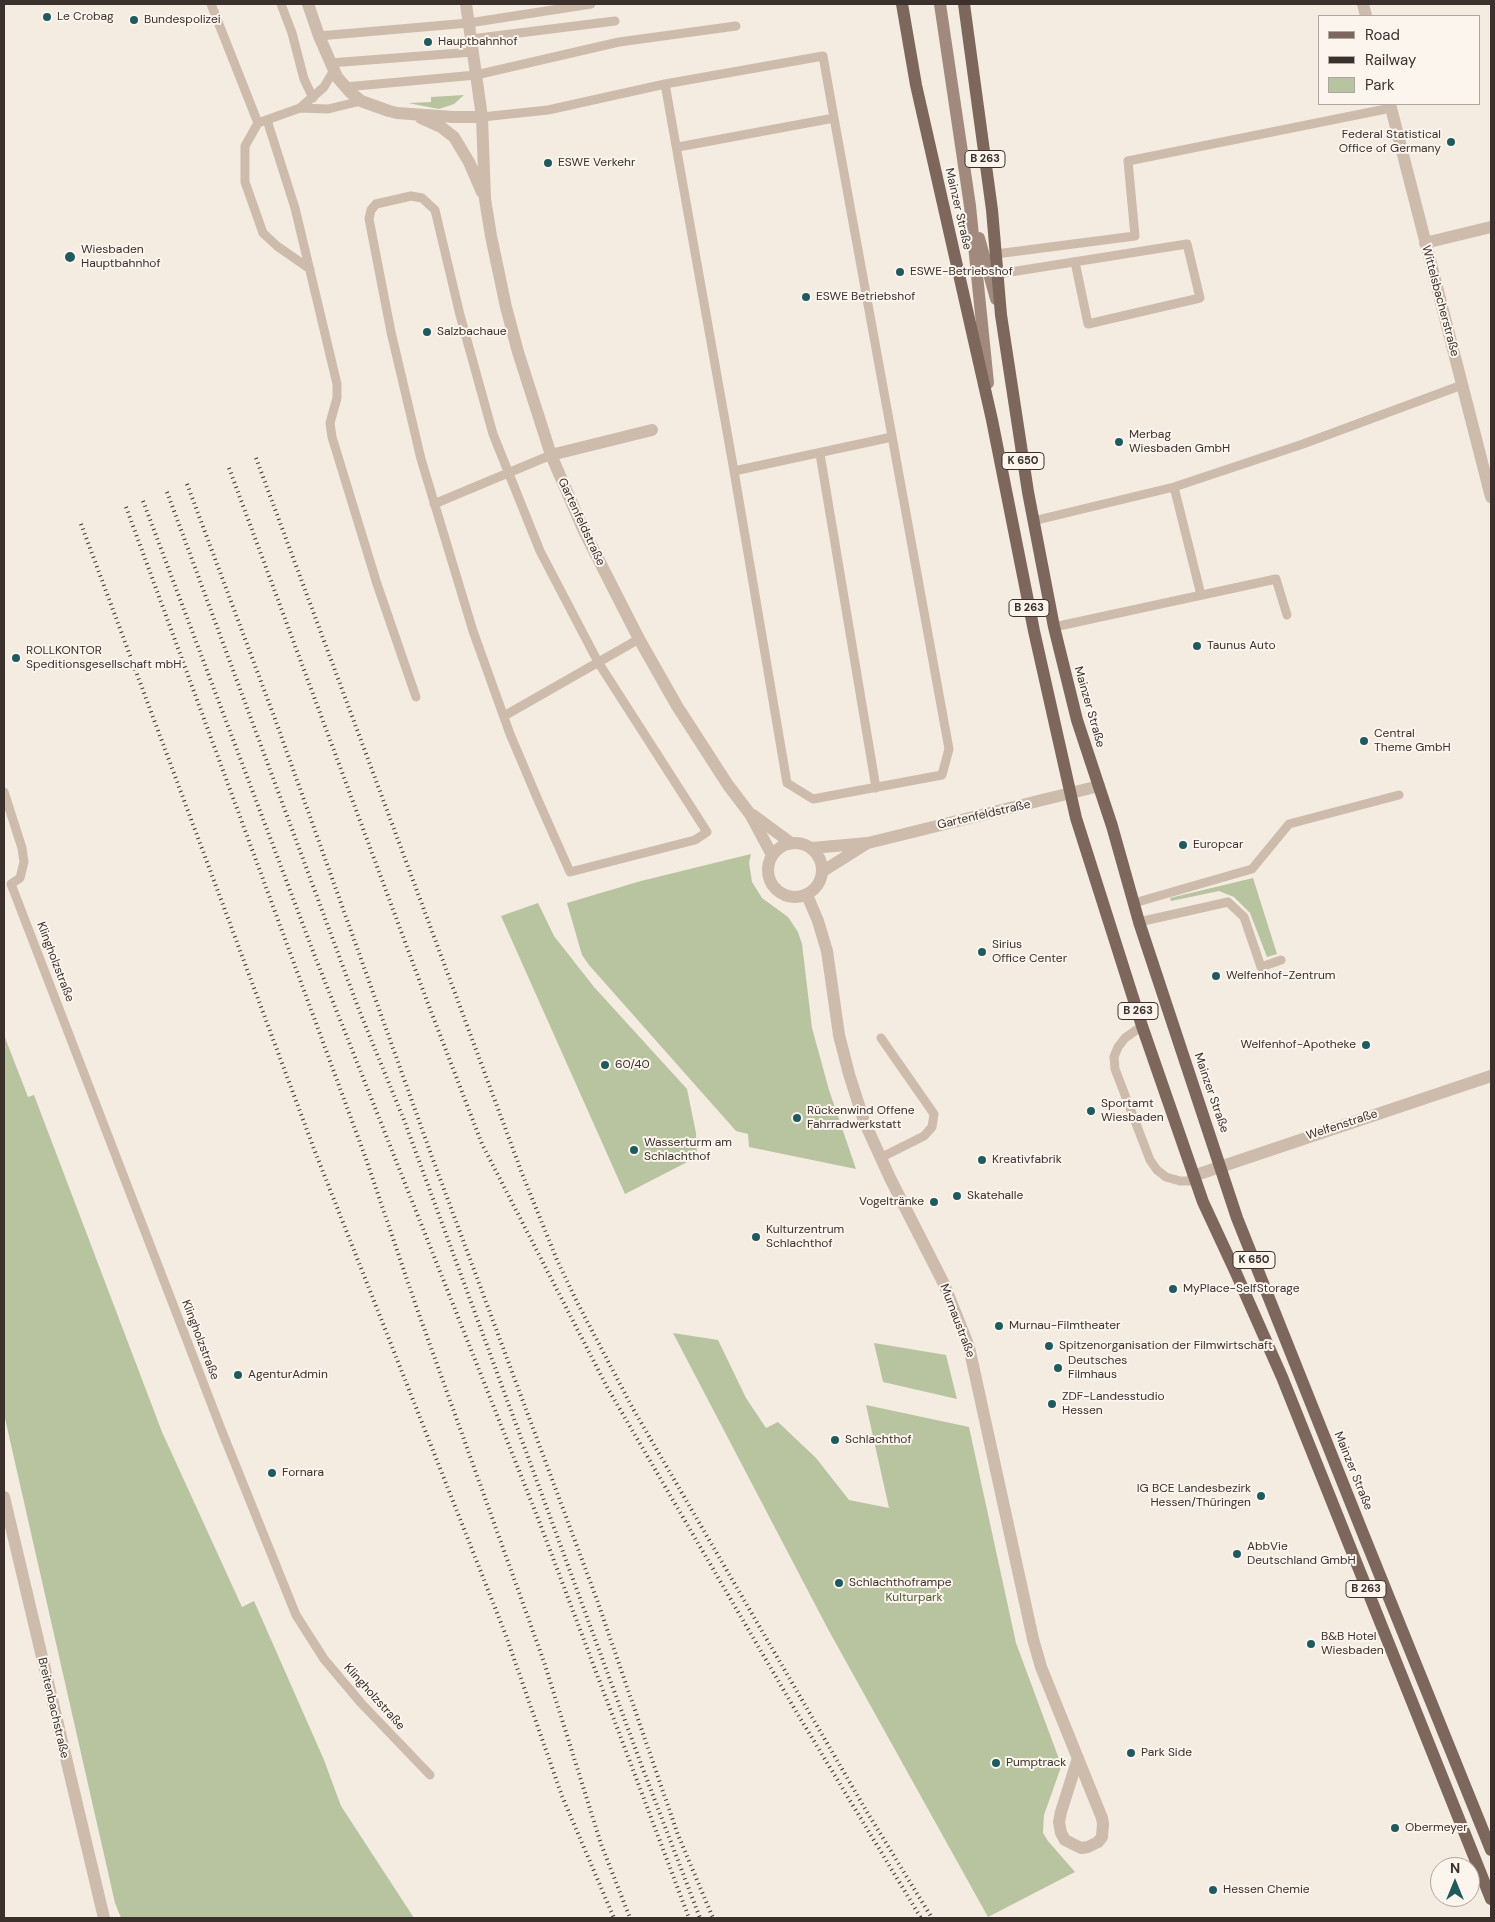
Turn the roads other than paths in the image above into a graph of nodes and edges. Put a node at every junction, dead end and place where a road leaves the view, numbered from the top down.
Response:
1 (212, 4) edge
2 (281, 4) edge
3 (308, 4) edge
4 (466, 4) edge
5 (591, 4) edge
6 (902, 4) edge
7 (940, 4) edge
8 (964, 4) edge
9 (615, 21) dead end
10 (469, 23) junction
11 (736, 26) dead end
12 (319, 36) junction
13 (472, 46) junction
14 (332, 67) junction
15 (476, 75) junction
16 (666, 84) junction
17 (345, 87) junction
18 (312, 98) junction
19 (361, 100) junction
20 (1391, 106) edge
21 (300, 108) junction
22 (415, 115) junction
23 (482, 117) junction
24 (834, 118) junction
25 (263, 121) junction
26 (678, 147) junction
27 (485, 199) junction
28 (970, 206) junction
29 (1491, 227) edge
30 (1425, 243) junction
31 (996, 254) junction
32 (1075, 262) junction
33 (310, 269) junction
34 (998, 274) junction
35 (1001, 315) junction
36 (1462, 385) junction
37 (992, 420) junction
38 (652, 430) dead end
39 (892, 437) junction
40 (820, 454) junction
41 (551, 455) junction
42 (734, 471) junction
43 (508, 473) junction
44 (1174, 487) junction
45 (1491, 497) edge
46 (434, 504) junction
47 (1033, 521) junction
48 (1042, 569) joint
49 (1201, 596) junction
50 (1287, 614) dead end
51 (1054, 627) junction
52 (639, 638) junction
53 (598, 662) junction
54 (416, 697) dead end
55 (504, 716) junction
56 (1099, 786) junction
57 (876, 788) junction
58 (4, 792) edge
59 (1070, 794) junction
60 (1399, 795) dead end
61 (750, 814) junction
62 (868, 842) junction
63 (791, 843) junction
64 (812, 848) junction
65 (772, 855) junction
66 (823, 871) junction
67 (8, 884) edge
68 (806, 895) junction
69 (1134, 903) junction
70 (1139, 922) junction
71 (1281, 960) dead end
72 (1142, 1026) junction
73 (881, 1038) dead end
74 (1491, 1076) edge
75 (1202, 1109) joint
76 (882, 1158) junction
77 (1221, 1165) junction
78 (1194, 1178) junction
79 (1240, 1280) joint
80 (1291, 1353) joint
81 (4, 1497) edge
82 (1078, 1758) junction
83 (430, 1775) dead end
84 (1488, 1835) edge
85 (1491, 1850) edge
86 (1491, 1899) edge
87 (104, 1918) edge

1 - 25 lane
2 - 18 lane
3 - 12 street, Gartenfeldstraße
4 - 10 street, Gartenfeldstraße
5 - 10 lane
6 - 37 main road, Mainzer Straße / B 263
7 - 28 street, Mainzer Straße / K 650
8 - 31 main road, Mainzer Straße / B 263
9 - 13 lane
10 - 12 lane
10 - 13 street, Gartenfeldstraße
11 - 15 lane
12 - 14 street, Gartenfeldstraße
13 - 14 lane
13 - 15 street, Gartenfeldstraße
14 - 17 street, Gartenfeldstraße
14 - 18 lane
15 - 17 lane
15 - 23 street, Gartenfeldstraße
16 - 23 lane
16 - 24 lane
16 - 26 lane
17 - 19 street, Gartenfeldstraße
18 - 21 lane
19 - 21 lane
19 - 22 street, Gartenfeldstraße
20 - 30 street, Wittelsbacherstraße
20 - 31 lane
21 - 25 lane
22 - 23 street, Gartenfeldstraße
22 - 27 street, Gartenfeldstraße
23 - 27 street, Gartenfeldstraße
24 - 26 lane
24 - 39 lane
25 - 33 lane
25 - 33 lane
26 - 42 lane
27 - 41 street, Gartenfeldstraße
28 - 35 street, Mainzer Straße / K 650
28 - 37 street, Mainzer Straße / K 650
29 - 30 street
30 - 36 street, Wittelsbacherstraße
31 - 34 main road, Mainzer Straße / B 263
32 - 32 lane
32 - 34 lane
33 - 54 lane
34 - 35 main road, Mainzer Straße / B 263
35 - 47 main road, Mainzer Straße / K 650
36 - 44 lane
36 - 45 street, Wittelsbacherstraße
37 - 59 main road, Mainzer Straße / B 263
38 - 41 street
39 - 40 lane
39 - 57 lane
40 - 42 lane
40 - 57 lane
41 - 43 lane
41 - 52 street, Gartenfeldstraße
42 - 57 lane
43 - 46 lane
43 - 46 lane
43 - 53 lane
44 - 47 lane
44 - 49 lane
46 - 55 lane
47 - 48 main road, Mainzer Straße / K 650
48 - 51 main road, Mainzer Straße / B 263
49 - 50 lane
49 - 51 lane
51 - 56 main road, Mainzer Straße / B 263
52 - 53 lane
52 - 61 street, Gartenfeldstraße
53 - 55 lane
53 - 55 lane
56 - 59 street, Gartenfeldstraße
56 - 69 main road, Mainzer Straße / B 263
58 - 67 lane
59 - 62 street, Gartenfeldstraße
59 - 72 main road, Mainzer Straße / B 263
60 - 69 lane
61 - 63 street, Gartenfeldstraße
61 - 65 street, Gartenfeldstraße
62 - 64 street, Gartenfeldstraße
62 - 66 street, Gartenfeldstraße
63 - 64 street
63 - 65 street
64 - 66 street
65 - 68 street
66 - 68 street
67 - 83 lane, Klingholzstraße
68 - 76 street, Murnaustraße
69 - 70 main road, Mainzer Straße / B 263
70 - 71 lane
70 - 75 main road, Mainzer Straße / B 263
72 - 78 main road, Mainzer Straße / B 263
72 - 78 lane
73 - 76 lane
74 - 77 street, Welfenstraße
75 - 77 main road, Mainzer Straße / K 650
76 - 82 street, Murnaustraße
77 - 78 street, Welfenstraße
77 - 80 main road, Mainzer Straße / K 650
78 - 79 main road, Mainzer Straße / K 650
79 - 86 main road, Mainzer Straße / B 263
80 - 84 main road, Mainzer Straße / B 263
81 - 87 street, Breitenbachstraße
82 - 82 street, Murnaustraße
84 - 85 main road, Mainzer Straße / B 263

